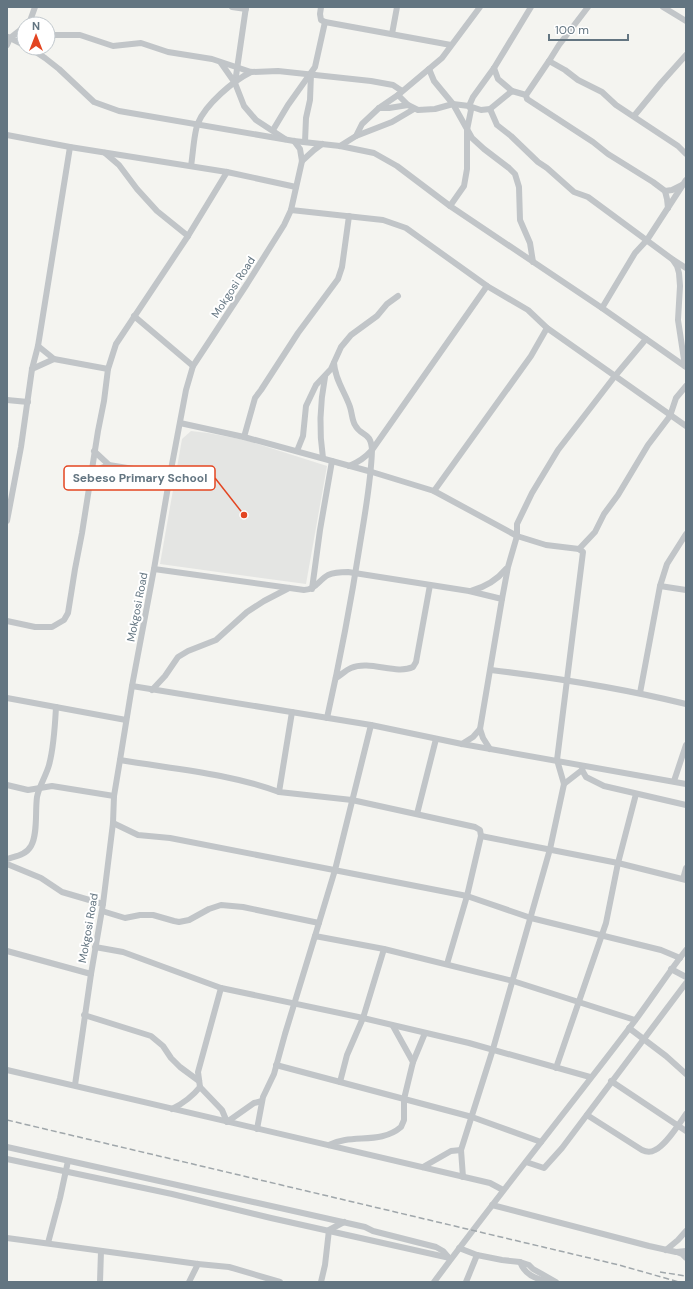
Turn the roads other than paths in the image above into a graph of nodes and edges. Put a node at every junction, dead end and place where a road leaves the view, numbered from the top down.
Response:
1 (232, 7) edge
2 (321, 7) edge
3 (397, 7) edge
4 (480, 7) edge
5 (531, 7) edge
6 (588, 7) edge
7 (664, 7) edge
8 (246, 8) edge
9 (686, 21) edge
10 (324, 22) junction
11 (392, 34) junction
12 (56, 35) edge
13 (11, 36) edge
14 (7, 45) edge
15 (451, 45) junction
16 (686, 55) edge
17 (42, 56) edge
18 (550, 61) junction
19 (220, 62) junction
20 (237, 67) junction
21 (494, 68) junction
22 (429, 69) junction
23 (251, 72) junction
24 (311, 74) junction
25 (234, 83) junction
26 (512, 91) junction
27 (400, 93) junction
28 (526, 95) junction
29 (453, 104) junction
30 (469, 106) junction
31 (411, 107) junction
32 (379, 108) junction
33 (490, 109) junction
34 (634, 116) junction
35 (197, 124) junction
36 (272, 130) junction
37 (467, 130) junction
38 (7, 135) edge
39 (356, 136) junction
40 (285, 139) junction
41 (294, 140) junction
42 (306, 142) junction
43 (322, 144) junction
44 (340, 146) junction
45 (70, 147) junction
46 (104, 152) junction
47 (686, 154) edge
48 (302, 162) junction
49 (191, 166) junction
50 (227, 172) junction
51 (684, 182) edge
52 (296, 187) junction
53 (665, 191) junction
54 (450, 206) junction
55 (668, 208) junction
56 (291, 210) junction
57 (349, 216) junction
58 (188, 236) junction
59 (647, 240) junction
60 (672, 259) junction
61 (533, 262) junction
62 (686, 268) edge
63 (488, 286) junction
64 (398, 296) dead end
65 (602, 308) junction
66 (134, 316) junction
67 (547, 328) junction
68 (646, 339) junction
69 (38, 346) junction
70 (54, 359) junction
71 (334, 363) junction
72 (193, 366) junction
73 (685, 366) edge
74 (108, 368) junction
75 (32, 369) junction
76 (326, 375) junction
77 (615, 376) junction
78 (686, 386) edge
79 (7, 400) edge
80 (28, 402) junction
81 (670, 416) junction
82 (180, 424) junction
83 (686, 426) edge
84 (244, 437) junction
85 (372, 450) junction
86 (297, 451) junction
87 (94, 452) junction
88 (323, 458) junction
89 (332, 461) junction
90 (109, 465) junction
91 (349, 466) junction
92 (372, 472) junction
93 (170, 474) junction
94 (91, 478) junction
95 (434, 491) junction
96 (7, 521) edge
97 (686, 534) edge
98 (517, 536) junction
99 (579, 549) junction
100 (508, 567) junction
101 (154, 569) junction
102 (356, 573) junction
103 (430, 585) junction
104 (660, 586) junction
105 (289, 588) junction
106 (312, 589) junction
107 (686, 590) edge
108 (469, 591) junction
109 (502, 600) junction
110 (7, 621) edge
111 (491, 670) junction
112 (336, 678) junction
113 (568, 680) junction
114 (132, 686) junction
115 (152, 690) junction
116 (640, 692) junction
117 (7, 698) edge
118 (686, 704) edge
119 (56, 707) junction
120 (292, 712) junction
121 (327, 718) junction
122 (126, 720) junction
123 (371, 725) junction
124 (480, 729) junction
125 (436, 739) junction
126 (462, 744) junction
127 (686, 744) edge
128 (490, 749) junction
129 (120, 760) junction
130 (557, 760) junction
131 (583, 768) junction
132 (674, 781) junction
133 (564, 784) junction
134 (686, 784) edge
135 (7, 785) edge
136 (40, 788) junction
137 (279, 792) junction
138 (636, 794) junction
139 (114, 796) junction
140 (352, 800) junction
141 (686, 805) edge
142 (418, 814) junction
143 (113, 822) junction
144 (481, 836) junction
145 (550, 850) junction
146 (7, 859) edge
147 (618, 863) junction
148 (7, 864) edge
149 (686, 868) edge
150 (335, 870) junction
151 (685, 880) edge
152 (467, 896) junction
153 (103, 904) junction
154 (102, 911) junction
155 (531, 918) junction
156 (319, 923) junction
157 (602, 935) junction
158 (315, 936) junction
159 (95, 947) junction
160 (384, 950) junction
161 (686, 950) edge
162 (7, 951) edge
163 (680, 958) junction
164 (448, 964) junction
165 (671, 969) junction
166 (91, 974) junction
167 (686, 977) edge
168 (513, 981) junction
169 (686, 983) edge
170 (221, 988) junction
171 (579, 1001) junction
172 (294, 1003) junction
173 (84, 1015) junction
174 (363, 1018) junction
175 (635, 1020) junction
176 (393, 1026) junction
177 (629, 1028) junction
178 (426, 1033) junction
179 (643, 1039) junction
180 (493, 1050) junction
181 (413, 1062) junction
182 (276, 1065) junction
183 (556, 1068) junction
184 (7, 1070) edge
185 (686, 1074) edge
186 (590, 1077) junction
187 (340, 1082) junction
188 (611, 1082) junction
189 (200, 1084) junction
190 (74, 1085) junction
191 (404, 1099) junction
192 (262, 1101) junction
193 (172, 1109) junction
194 (686, 1114) edge
195 (587, 1115) junction
196 (472, 1117) junction
197 (227, 1122) junction
198 (677, 1126) junction
199 (257, 1129) junction
200 (686, 1131) edge
201 (541, 1142) junction
202 (329, 1145) junction
203 (7, 1147) edge
204 (460, 1150) junction
205 (7, 1159) edge
206 (68, 1161) junction
207 (526, 1162) junction
208 (423, 1167) junction
209 (66, 1172) junction
210 (463, 1177) junction
211 (503, 1190) junction
212 (492, 1205) junction
213 (344, 1222) junction
214 (329, 1230) junction
215 (686, 1234) edge
216 (7, 1238) edge
217 (48, 1243) junction
218 (459, 1248) junction
219 (666, 1250) junction
220 (101, 1251) junction
221 (686, 1251) edge
222 (676, 1252) junction
223 (477, 1255) junction
224 (450, 1258) junction
225 (686, 1258) edge
226 (520, 1262) junction
227 (198, 1264) junction
228 (256, 1274) junction
229 (100, 1282) edge
230 (189, 1282) edge
231 (254, 1282) edge
232 (280, 1282) edge
233 (321, 1282) edge
234 (434, 1282) edge
235 (466, 1282) edge
236 (548, 1282) edge
237 (556, 1282) edge

1 - 8 street
2 - 10 street
3 - 11 street
4 - 15 street
5 - 21 street
6 - 18 street
7 - 9 street
8 - 20 street
10 - 11 street
10 - 24 street
11 - 15 street
12 - 19 street
13 - 14 street
15 - 22 street
16 - 34 street
17 - 35 street
18 - 28 street
18 - 34 street
19 - 20 street
19 - 25 street
20 - 23 street
20 - 25 street
21 - 26 street
21 - 30 street
22 - 27 street
22 - 29 street
23 - 24 street
23 - 25 street
24 - 27 street
24 - 36 street
24 - 42 street
25 - 35 street
25 - 36 street
26 - 28 street
26 - 33 street
27 - 31 street
27 - 32 street
28 - 53 street
29 - 30 street
29 - 31 street
29 - 37 street
30 - 33 street
30 - 37 street
31 - 32 street
31 - 39 street
32 - 39 street
33 - 59 street
34 - 47 street
35 - 40 street
35 - 49 street
36 - 40 street
37 - 54 street
37 - 61 street
38 - 45 street
39 - 44 street
40 - 41 street
41 - 42 street
41 - 48 street
42 - 43 street
43 - 44 street
43 - 48 street
44 - 54 street
45 - 46 street
45 - 69 street
46 - 49 street
46 - 58 street
48 - 52 street, Mokgosi Road
49 - 50 street
50 - 52 street
50 - 58 street
51 - 53 street
51 - 55 street
52 - 56 street, Mokgosi Road
53 - 55 street
54 - 61 street
55 - 59 street
56 - 57 street
56 - 72 street, Mokgosi Road
57 - 63 street
57 - 84 street
58 - 66 street
59 - 60 street
59 - 65 street
60 - 62 street
60 - 73 street
61 - 65 street
63 - 67 street
63 - 85 street
64 - 71 street
65 - 68 street
66 - 72 street
66 - 74 street
67 - 77 street
67 - 95 street
68 - 73 street
68 - 77 street
69 - 70 street
69 - 75 street
70 - 74 street
70 - 75 street
71 - 76 street
71 - 85 street
72 - 82 street, Mokgosi Road
74 - 87 street
75 - 80 street
76 - 86 street
76 - 88 street
77 - 81 street
77 - 98 street
78 - 81 street
79 - 80 street
80 - 96 street
81 - 83 street
81 - 99 street
82 - 84 street
82 - 93 street, Mokgosi Road
84 - 86 street
85 - 91 street
85 - 92 street
86 - 88 street
87 - 90 street
87 - 94 street
88 - 89 street
89 - 91 street
89 - 106 street
90 - 93 street
90 - 94 street
91 - 92 street
92 - 95 street
92 - 102 street
93 - 101 street, Mokgosi Road
94 - 110 street
95 - 98 street
97 - 104 street
98 - 99 street
98 - 100 street
99 - 113 street
100 - 108 street
100 - 109 street
101 - 105 street
101 - 114 street, Mokgosi Road
102 - 103 street
102 - 106 street
102 - 112 street
103 - 108 street
103 - 112 street
104 - 107 street
104 - 116 street
105 - 106 street
105 - 115 street
108 - 109 street
109 - 111 street
111 - 113 street
111 - 124 street
112 - 121 street
113 - 116 street
113 - 130 street
114 - 115 street
114 - 122 street, Mokgosi Road
115 - 120 street
116 - 118 street
117 - 119 street
119 - 122 street
119 - 136 street
120 - 121 street
120 - 137 street
121 - 123 street
122 - 129 street, Mokgosi Road
123 - 125 street
123 - 140 street
124 - 126 street
124 - 128 street
125 - 126 street
125 - 142 street
126 - 128 street
127 - 132 street
128 - 130 street
129 - 137 street
129 - 139 street, Mokgosi Road
130 - 131 street
130 - 133 street
131 - 132 street
131 - 133 street
131 - 138 street
132 - 134 street
133 - 145 street
135 - 136 street
136 - 139 street
136 - 146 street
137 - 140 street
138 - 141 street
138 - 147 street
139 - 143 street, Mokgosi Road
140 - 142 street
140 - 150 street
142 - 144 street
143 - 150 street
143 - 153 street, Mokgosi Road
144 - 145 street
144 - 152 street
145 - 147 street
145 - 155 street
147 - 151 street
147 - 157 street
148 - 153 street
149 - 151 street
150 - 152 street
150 - 156 street
152 - 155 street
152 - 164 street
153 - 154 street, Mokgosi Road
154 - 156 street
154 - 159 street, Mokgosi Road
155 - 157 street
155 - 168 street
156 - 158 street
157 - 163 street
157 - 171 street
158 - 160 street
158 - 172 street
159 - 166 street, Mokgosi Road
159 - 170 street
160 - 164 street
160 - 174 street
161 - 163 street
162 - 166 street
163 - 165 street
164 - 168 street
165 - 167 street
165 - 175 street
166 - 173 street, Mokgosi Road
168 - 171 street
168 - 180 street
169 - 179 street
170 - 172 street
170 - 189 street
171 - 175 street
171 - 183 street
172 - 174 street
172 - 182 street
173 - 189 street
173 - 190 street, Mokgosi Road
174 - 176 street
174 - 187 street
175 - 177 street
176 - 178 street
176 - 181 street
177 - 179 street
177 - 186 street
178 - 180 street
178 - 181 street
179 - 185 street
179 - 188 street
180 - 183 street
180 - 196 street
181 - 191 street
182 - 187 street
182 - 192 street
183 - 186 street
184 - 190 street
186 - 201 street
187 - 191 street
188 - 195 street
188 - 198 street
189 - 193 street
189 - 197 street
190 - 193 street
191 - 196 street
191 - 202 street
192 - 197 street
192 - 199 street
193 - 197 street
194 - 198 street
195 - 198 street
195 - 207 street
196 - 201 street
196 - 204 street
197 - 199 street
198 - 200 street
199 - 202 street
201 - 207 street
202 - 208 street
203 - 206 street
204 - 208 street
204 - 210 street
205 - 209 street
206 - 209 street
206 - 213 street
207 - 211 street
208 - 210 street
209 - 214 street
209 - 217 street
210 - 211 street
211 - 212 street
212 - 218 street
212 - 219 street
213 - 214 street
213 - 224 street
214 - 224 street
214 - 233 street
215 - 219 street
216 - 217 street
217 - 220 street
218 - 223 street
218 - 224 street
219 - 222 street
220 - 227 street
220 - 229 street
221 - 222 street
222 - 225 street
223 - 226 street
223 - 235 street
224 - 234 street
226 - 236 street
226 - 237 street
227 - 228 street
227 - 230 street
228 - 231 street
228 - 232 street

